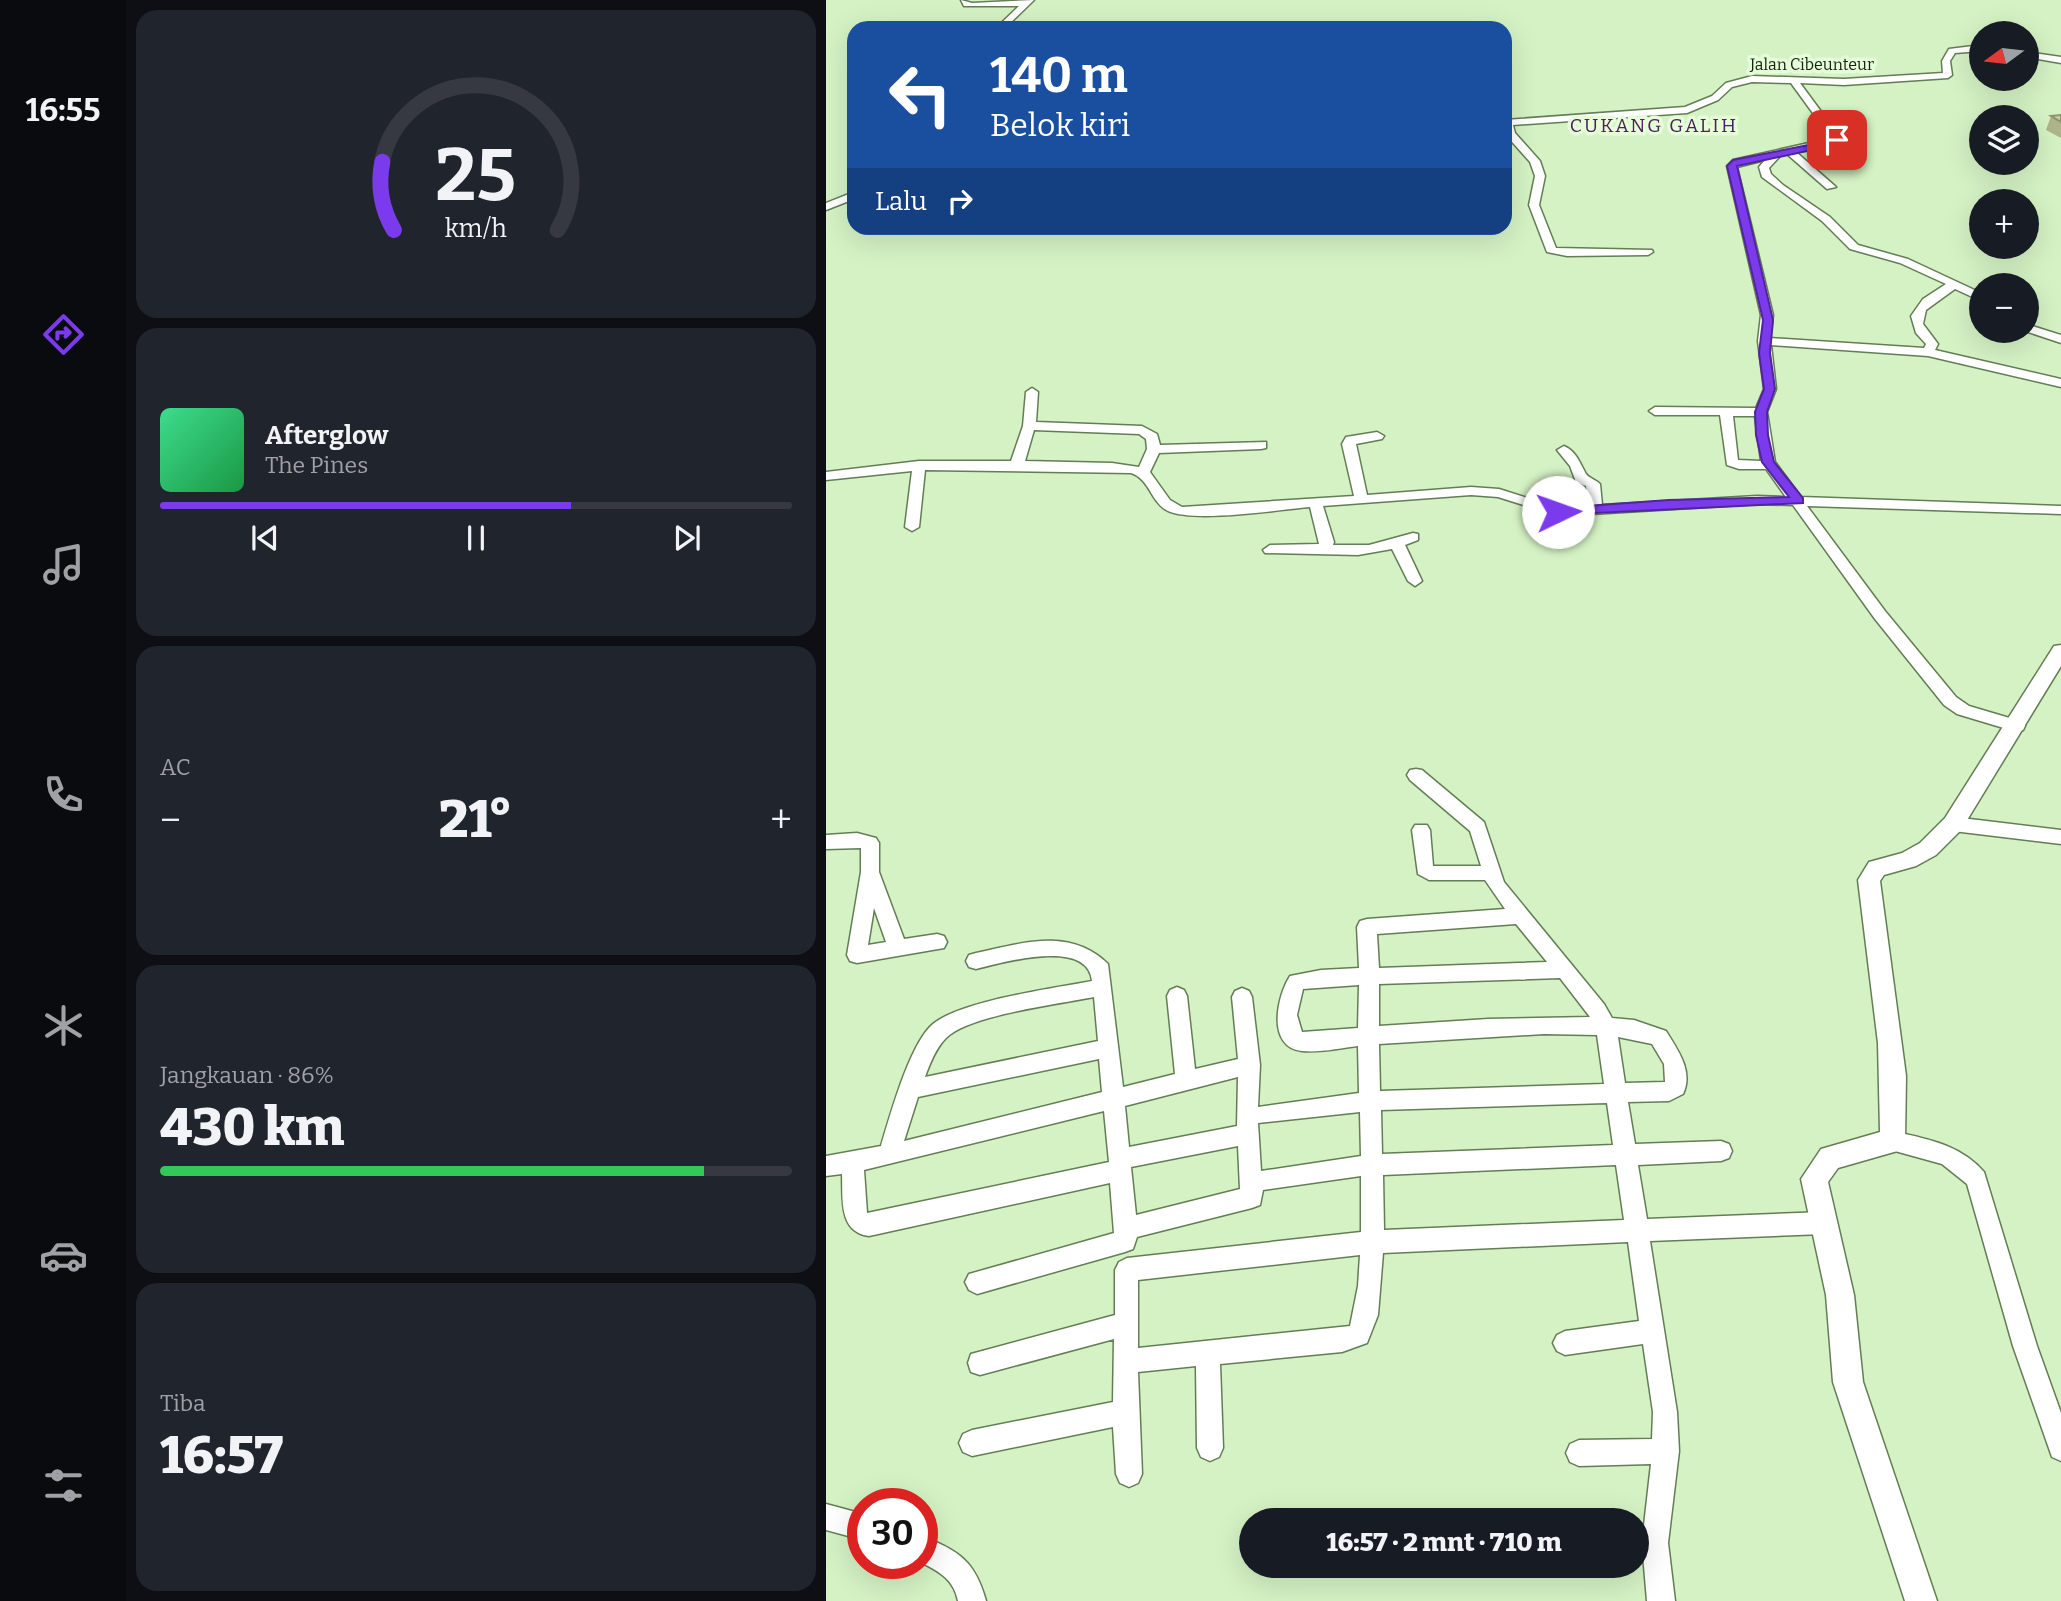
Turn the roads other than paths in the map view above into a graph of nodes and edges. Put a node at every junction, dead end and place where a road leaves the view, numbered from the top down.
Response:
1 (965, 0) edge
2 (1028, 2) edge
3 (1008, 21) edge
4 (1969, 49) edge
5 (2039, 56) edge
6 (2061, 60) edge
7 (1793, 80) junction
8 (1512, 123) edge
9 (1512, 136) edge
10 (1788, 150) junction
11 (1773, 156) junction
12 (1831, 187) dead end
13 (847, 198) edge
14 (826, 207) edge
15 (1648, 251) dead end
16 (1955, 285) junction
17 (1969, 292) edge
18 (2039, 332) edge
19 (2061, 340) edge
20 (1765, 341) junction
21 (1928, 352) junction
22 (2061, 383) edge
23 (1032, 392) dead end
24 (1655, 411) dead end
25 (1726, 411) junction
26 (1761, 412) junction
27 (1030, 426) junction
28 (1377, 436) dead end
29 (1261, 445) dead end
30 (1154, 449) junction
31 (1564, 450) dead end
32 (1017, 464) junction
33 (919, 465) junction
34 (1770, 465) junction
35 (1143, 473) junction
36 (826, 476) edge
37 (1361, 498) junction
38 (1798, 500) junction
39 (1315, 502) junction
40 (1597, 510) junction
41 (2061, 510) edge
42 (912, 527) dead end
43 (1413, 537) dead end
44 (1397, 543) junction
45 (1324, 548) junction
46 (1270, 550) dead end
47 (1415, 581) dead end
48 (2061, 651) edge
49 (2017, 726) junction
50 (1416, 775) dead end
51 (1953, 824) junction
52 (826, 830) edge
53 (1421, 830) dead end
54 (2061, 837) edge
55 (857, 840) junction
56 (826, 842) edge
57 (870, 872) junction
58 (1491, 873) junction
59 (1521, 916) junction
60 (937, 942) dead end
61 (898, 949) junction
62 (976, 961) dead end
63 (1563, 970) junction
64 (1368, 979) junction
65 (1102, 988) junction
66 (1177, 996) dead end
67 (1241, 997) dead end
68 (1606, 1026) junction
69 (1369, 1036) junction
70 (1109, 1048) junction
71 (1250, 1065) junction
72 (1186, 1080) junction
73 (911, 1090) junction
74 (1615, 1093) junction
75 (1115, 1097) junction
76 (1370, 1101) junction
77 (1262, 1115) dead end
78 (1248, 1134) junction
79 (1892, 1142) junction
80 (1721, 1152) dead end
81 (1626, 1154) junction
82 (889, 1155) junction
83 (852, 1161) junction
84 (1121, 1164) junction
85 (1369, 1165) junction
86 (826, 1166) edge
87 (1265, 1180) dead end
88 (1824, 1223) junction
89 (1126, 1229) junction
90 (1638, 1229) junction
91 (1372, 1242) junction
92 (978, 1282) dead end
93 (1128, 1323) junction
94 (1652, 1331) junction
95 (1565, 1343) dead end
96 (1208, 1354) junction
97 (1127, 1361) junction
98 (980, 1363) dead end
99 (1125, 1412) junction
100 (972, 1443) dead end
101 (1210, 1448) dead end
102 (2061, 1448) edge
103 (1666, 1451) junction
104 (1579, 1453) dead end
105 (1129, 1474) dead end
106 (826, 1517) edge
107 (847, 1523) edge
108 (938, 1558) edge
109 (972, 1601) edge
110 (1661, 1601) edge
111 (1921, 1601) edge

1 - 2 street
2 - 3 street
4 - 7 street, Jalan Cibeunteur
5 - 6 street
7 - 8 street, Jalan Cibeunteur
7 - 10 street
9 - 15 street
10 - 11 street
10 - 12 street
11 - 16 street
11 - 20 street
13 - 14 street
16 - 17 street
16 - 21 street
18 - 19 street
20 - 21 street
20 - 26 street
21 - 22 street
23 - 27 street
24 - 25 street
25 - 26 street
25 - 34 street
26 - 34 street
27 - 30 street
27 - 32 street
28 - 37 street
29 - 30 street
30 - 35 street
31 - 40 street
32 - 33 street
32 - 35 street
33 - 36 street
33 - 42 street
34 - 38 street
35 - 39 street
37 - 39 street
37 - 40 street
38 - 40 street
38 - 41 street
38 - 49 street
39 - 45 street
43 - 44 street
44 - 45 street
44 - 47 street
45 - 46 street
48 - 49 street
49 - 51 street
50 - 58 street
51 - 54 street
51 - 79 street
52 - 55 street
53 - 58 street
55 - 56 street
55 - 57 street
57 - 61 street
57 - 61 street
58 - 59 street
59 - 63 street
59 - 64 street
60 - 61 street
62 - 65 street
63 - 64 street
63 - 68 street
64 - 69 street
64 - 69 street
65 - 70 street
65 - 73 street
66 - 72 street
67 - 71 street
68 - 69 street
68 - 74 street
68 - 74 street
69 - 76 street
70 - 73 street
70 - 75 street
71 - 72 street
71 - 78 street
72 - 75 street
73 - 82 street
74 - 76 street
74 - 81 street
75 - 82 street
75 - 84 street
76 - 77 street
76 - 85 street
78 - 84 street
78 - 89 street
79 - 88 street
79 - 102 street
80 - 81 street
81 - 85 street
81 - 90 street
82 - 83 street
83 - 84 street
83 - 86 street
84 - 89 street
85 - 87 street
85 - 91 street
88 - 90 street
88 - 111 street
89 - 92 street
90 - 91 street
90 - 94 street
91 - 93 street
91 - 96 street
93 - 97 street
93 - 98 street
94 - 95 street
94 - 103 street
96 - 97 street
96 - 101 street
97 - 99 street
99 - 100 street
99 - 105 street
103 - 104 street
103 - 110 street
106 - 107 street
108 - 109 street

